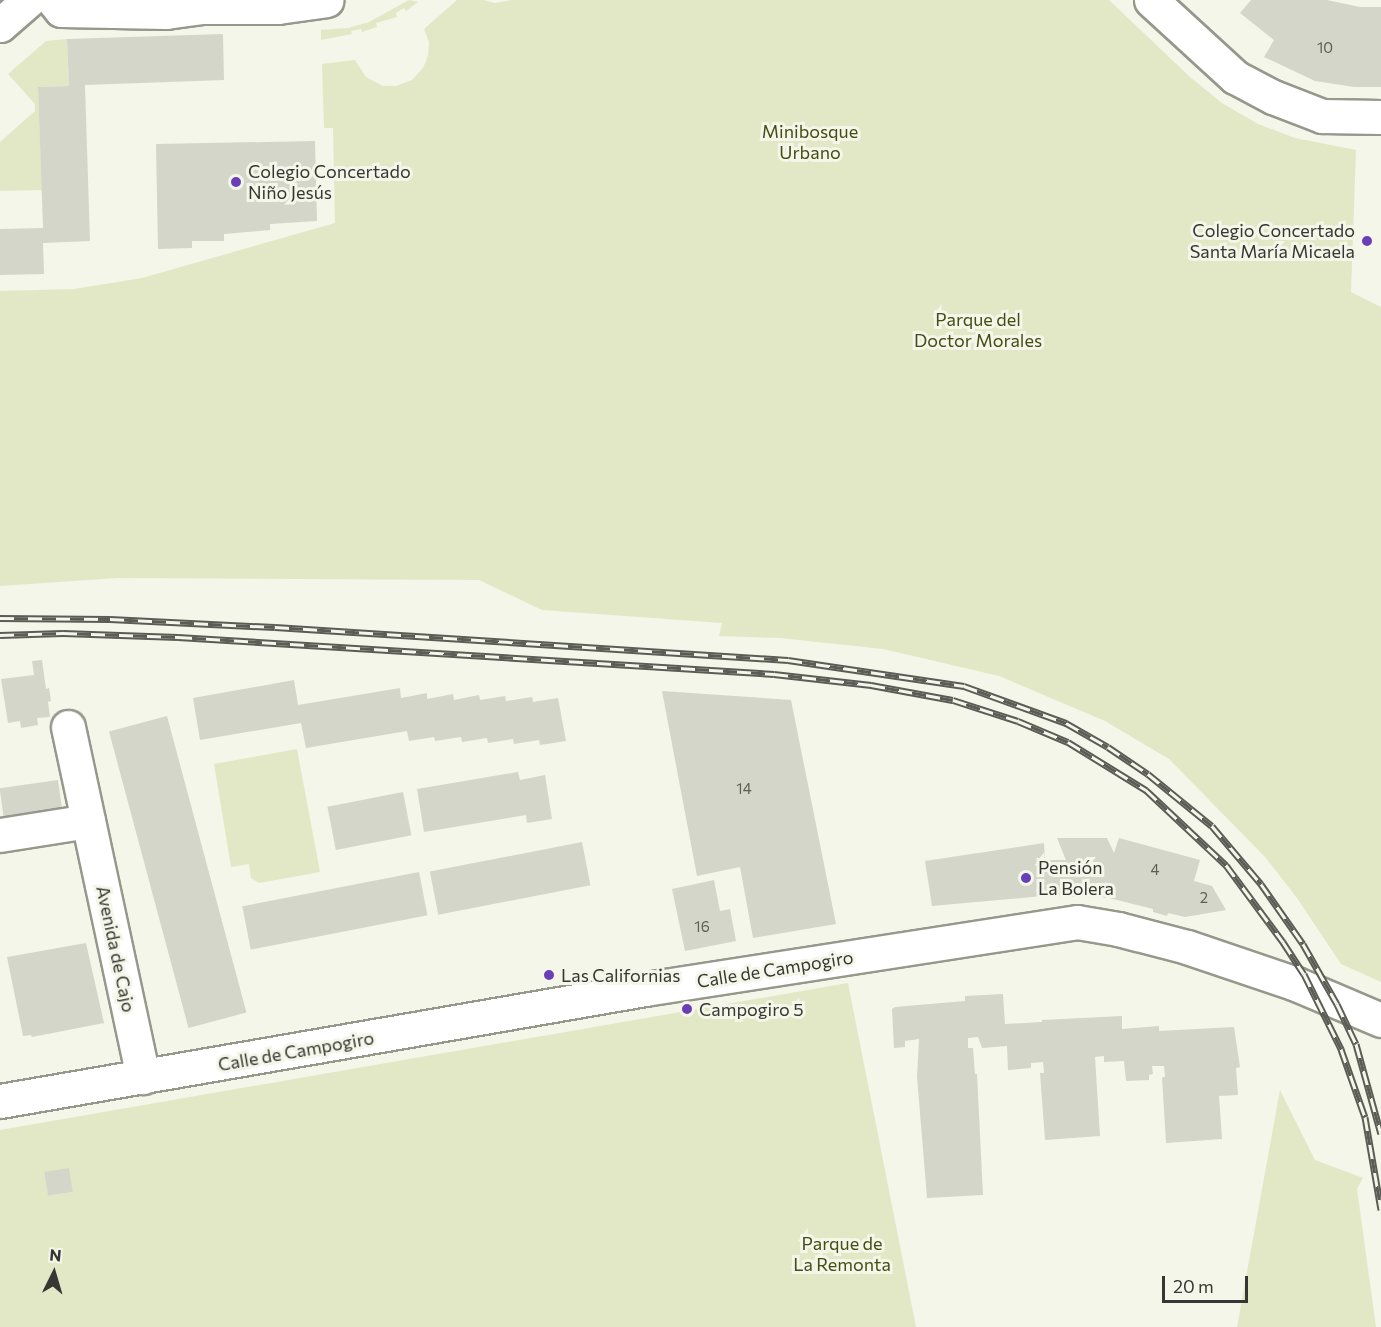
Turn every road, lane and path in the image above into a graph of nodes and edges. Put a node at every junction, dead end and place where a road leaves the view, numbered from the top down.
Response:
1 (29, 0) edge
2 (52, 0) edge
3 (327, 0) edge
4 (1151, 0) edge
5 (195, 3) edge
6 (0, 25) edge
7 (1381, 117) edge
8 (68, 728) dead end
9 (88, 821) junction
10 (0, 835) edge
11 (1381, 1020) edge
12 (143, 1077) junction
13 (0, 1101) edge

1 - 6 main road
2 - 5 main road
3 - 5 main road
4 - 7 main road
8 - 9 main road, Avenida de Cajo
9 - 10 main road
9 - 12 main road, Avenida de Cajo
11 - 12 main road, Calle de Campogiro
12 - 13 main road, Calle de Campogiro

